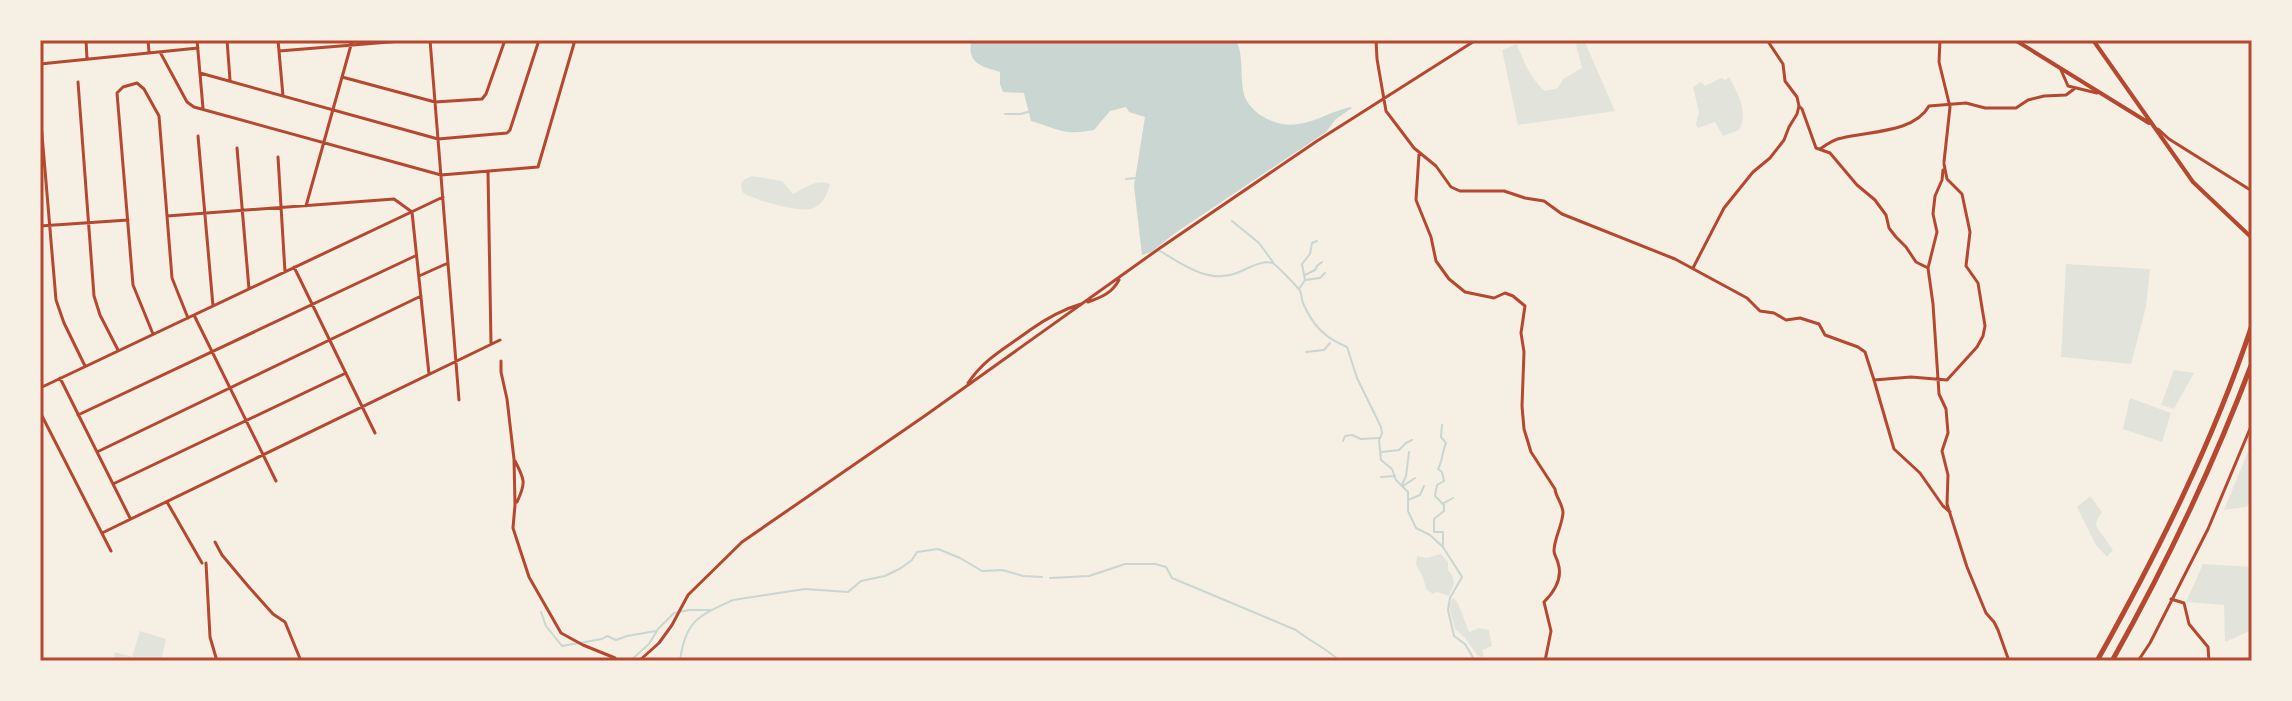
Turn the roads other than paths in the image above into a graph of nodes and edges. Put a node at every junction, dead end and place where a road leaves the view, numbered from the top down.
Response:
1 (86, 40) edge
2 (148, 40) edge
3 (197, 40) edge
4 (227, 40) edge
5 (278, 40) edge
6 (315, 40) edge
7 (414, 40) edge
8 (430, 40) edge
9 (505, 40) edge
10 (539, 40) edge
11 (575, 40) edge
12 (1376, 40) edge
13 (1476, 40) edge
14 (1767, 40) edge
15 (1940, 40) edge
16 (2015, 40) edge
17 (2093, 40) edge
18 (351, 42) edge
19 (198, 48) junction
20 (315, 48) junction
21 (279, 51) junction
22 (160, 52) junction
23 (149, 53) junction
24 (87, 59) junction
25 (40, 64) edge
26 (2060, 67) junction
27 (200, 73) junction
28 (342, 77) junction
29 (231, 81) junction
30 (78, 82) dead end
31 (2074, 89) junction
32 (2105, 95) junction
33 (283, 96) junction
34 (1384, 99) junction
35 (435, 102) junction
36 (1949, 103) junction
37 (1799, 106) junction
38 (204, 110) junction
39 (333, 110) junction
40 (40, 111) edge
41 (2152, 124) junction
42 (198, 136) dead end
43 (438, 139) junction
44 (324, 143) junction
45 (237, 148) dead end
46 (1820, 149) junction
47 (1419, 154) junction
48 (278, 157) dead end
49 (1944, 164) junction
50 (488, 171) junction
51 (441, 175) junction
52 (2252, 191) edge
53 (443, 197) junction
54 (306, 206) junction
55 (281, 208) junction
56 (242, 210) junction
57 (412, 212) junction
58 (205, 213) junction
59 (167, 216) junction
60 (128, 220) junction
61 (88, 223) junction
62 (40, 226) edge
63 (50, 226) junction
64 (2252, 238) edge
65 (416, 255) junction
66 (448, 263) junction
67 (294, 267) junction
68 (1693, 268) junction
69 (1928, 268) junction
70 (285, 272) junction
71 (419, 276) junction
72 (249, 289) junction
73 (421, 296) junction
74 (1083, 303) junction
75 (312, 304) junction
76 (213, 306) junction
77 (194, 315) junction
78 (188, 318) junction
79 (2252, 325) edge
80 (153, 334) junction
81 (330, 340) junction
82 (500, 340) dead end
83 (491, 344) junction
84 (118, 350) junction
85 (212, 352) junction
86 (456, 361) junction
87 (501, 361) dead end
88 (2252, 363) edge
89 (85, 366) junction
90 (346, 373) junction
91 (429, 374) junction
92 (60, 378) junction
93 (1939, 379) junction
94 (1874, 380) junction
95 (40, 388) edge
96 (230, 388) junction
97 (965, 388) junction
98 (459, 400) dead end
99 (362, 407) junction
100 (40, 412) edge
101 (78, 415) junction
102 (246, 421) junction
103 (2252, 424) edge
104 (375, 433) dead end
105 (97, 452) junction
106 (263, 455) junction
107 (514, 459) junction
108 (276, 481) dead end
109 (113, 484) junction
110 (167, 502) junction
111 (515, 505) junction
112 (1952, 513) junction
113 (131, 519) junction
114 (102, 533) junction
115 (215, 542) dead end
116 (111, 551) dead end
117 (2171, 599) junction
118 (217, 661) edge
119 (301, 661) edge
120 (617, 661) edge
121 (639, 661) edge
122 (1545, 661) edge
123 (2009, 661) edge
124 (2097, 661) edge
125 (2112, 661) edge
126 (2138, 661) edge
127 (2209, 661) edge

1 - 24 street
2 - 23 street
3 - 19 street
4 - 29 street
5 - 21 street
6 - 20 street
7 - 18 street
8 - 35 street
9 - 35 street
10 - 43 street
11 - 50 street
12 - 34 street
13 - 34 street
14 - 37 street
15 - 36 street
16 - 26 street
17 - 41 street
18 - 20 street
18 - 28 street
19 - 22 street
19 - 27 street
20 - 21 street
21 - 33 street
22 - 23 street
22 - 38 street
23 - 24 street
24 - 25 street
26 - 31 street
26 - 32 street
27 - 29 street
27 - 38 street
28 - 35 street
28 - 39 street
29 - 33 street
30 - 61 street
31 - 32 street
31 - 36 street
32 - 41 street
33 - 39 street
34 - 47 street
34 - 74 street
35 - 43 street
36 - 46 street
36 - 49 street
37 - 46 street
37 - 68 street
38 - 44 street
39 - 43 street
39 - 44 street
40 - 63 street
41 - 52 street
41 - 64 street
42 - 58 street
43 - 51 street
44 - 51 street
44 - 54 street
45 - 56 street
46 - 69 street
47 - 68 street
47 - 122 street
48 - 55 street
49 - 69 street
49 - 93 street
50 - 51 street
50 - 83 street
51 - 53 street
53 - 57 street
53 - 66 street
54 - 55 street
54 - 57 street
55 - 56 street
55 - 70 street
56 - 58 street
56 - 72 street
57 - 65 street
57 - 67 street
58 - 59 street
58 - 76 street
59 - 60 street
59 - 78 street
60 - 61 street
60 - 80 street
61 - 63 street
61 - 84 street
62 - 63 street
63 - 89 street
65 - 71 street
65 - 75 street
66 - 71 street
66 - 86 street
67 - 70 street
67 - 75 street
68 - 94 street
69 - 93 street
70 - 72 street
71 - 73 street
72 - 76 street
73 - 81 street
73 - 91 street
74 - 97 street
74 - 97 street
75 - 81 street
75 - 85 street
76 - 77 street
77 - 78 street
77 - 85 street
78 - 80 street
79 - 124 highway
80 - 84 street
81 - 90 street
81 - 96 street
82 - 83 street
83 - 86 street
84 - 89 street
85 - 96 street
85 - 101 street
86 - 91 street
86 - 98 street
87 - 107 street
88 - 125 highway
89 - 92 street
90 - 99 street
90 - 102 street
91 - 99 street
92 - 95 street
92 - 101 street
93 - 94 street
93 - 112 street
94 - 112 street
96 - 102 street
96 - 105 street
97 - 121 street
99 - 104 street
99 - 106 street
100 - 114 street
101 - 105 street
102 - 106 street
102 - 109 street
103 - 117 street
105 - 109 street
106 - 108 street
106 - 110 street
107 - 111 street
107 - 111 street
109 - 113 street
110 - 113 street
110 - 118 street
111 - 120 street
112 - 123 street
113 - 114 street
114 - 116 street
115 - 119 street
117 - 126 street
117 - 127 street

